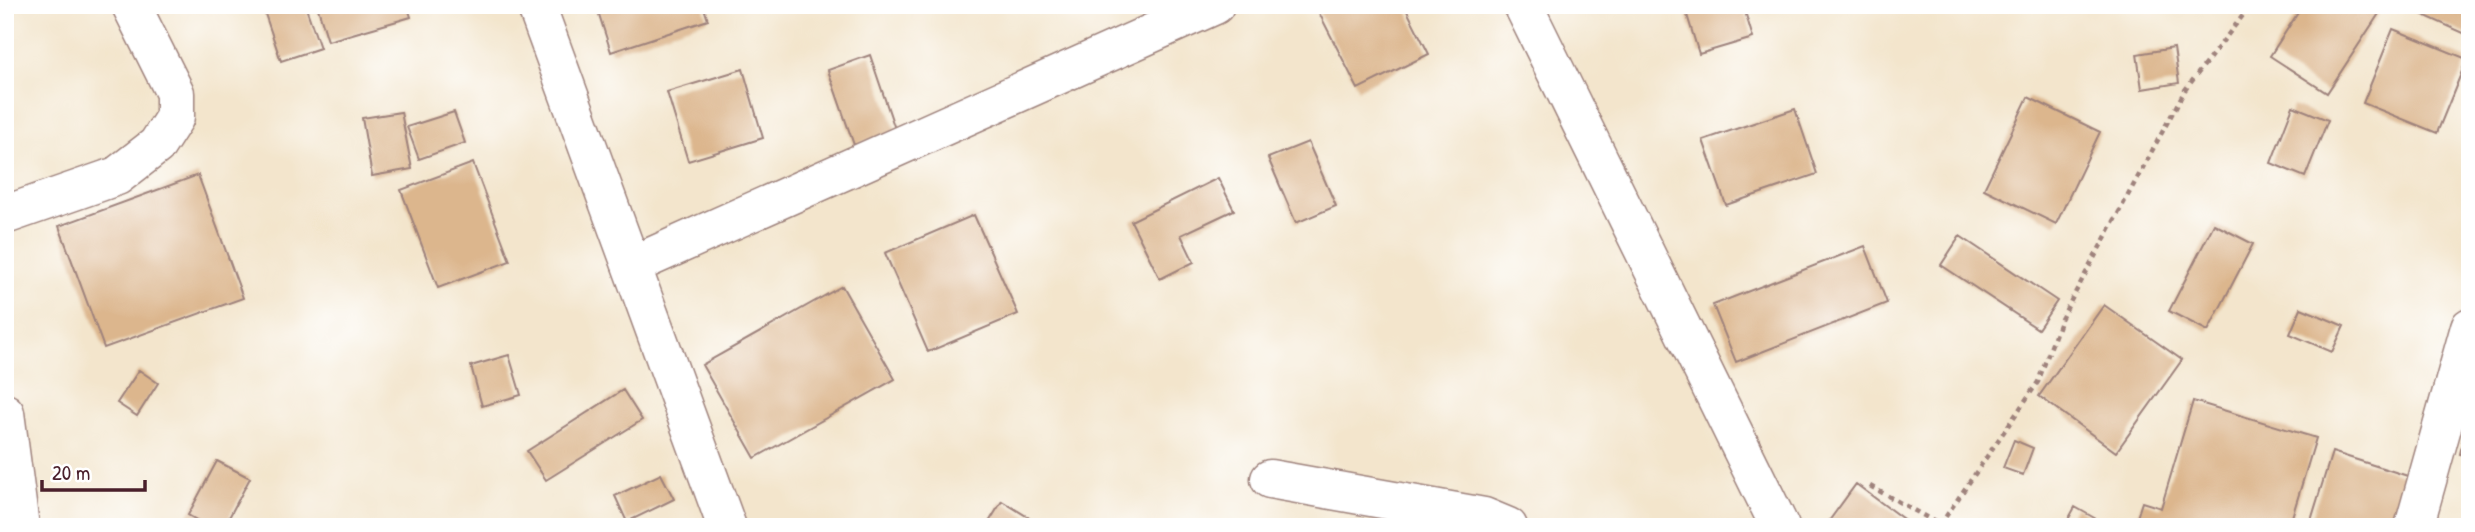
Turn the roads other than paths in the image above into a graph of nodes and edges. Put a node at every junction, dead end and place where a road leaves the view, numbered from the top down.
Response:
1 (131, 5) edge
2 (536, 5) edge
3 (1523, 5) edge
4 (1211, 6) edge
5 (5, 215) edge
6 (633, 265) junction
7 (2470, 327) edge
8 (5, 413) edge
9 (1270, 479) dead end
10 (20, 527) edge
11 (727, 527) edge
12 (1508, 527) edge
13 (1780, 527) edge
14 (2414, 527) edge

1 - 5 street
2 - 6 street
3 - 13 street
4 - 6 street
6 - 11 street
7 - 14 street
8 - 10 street
9 - 12 street

